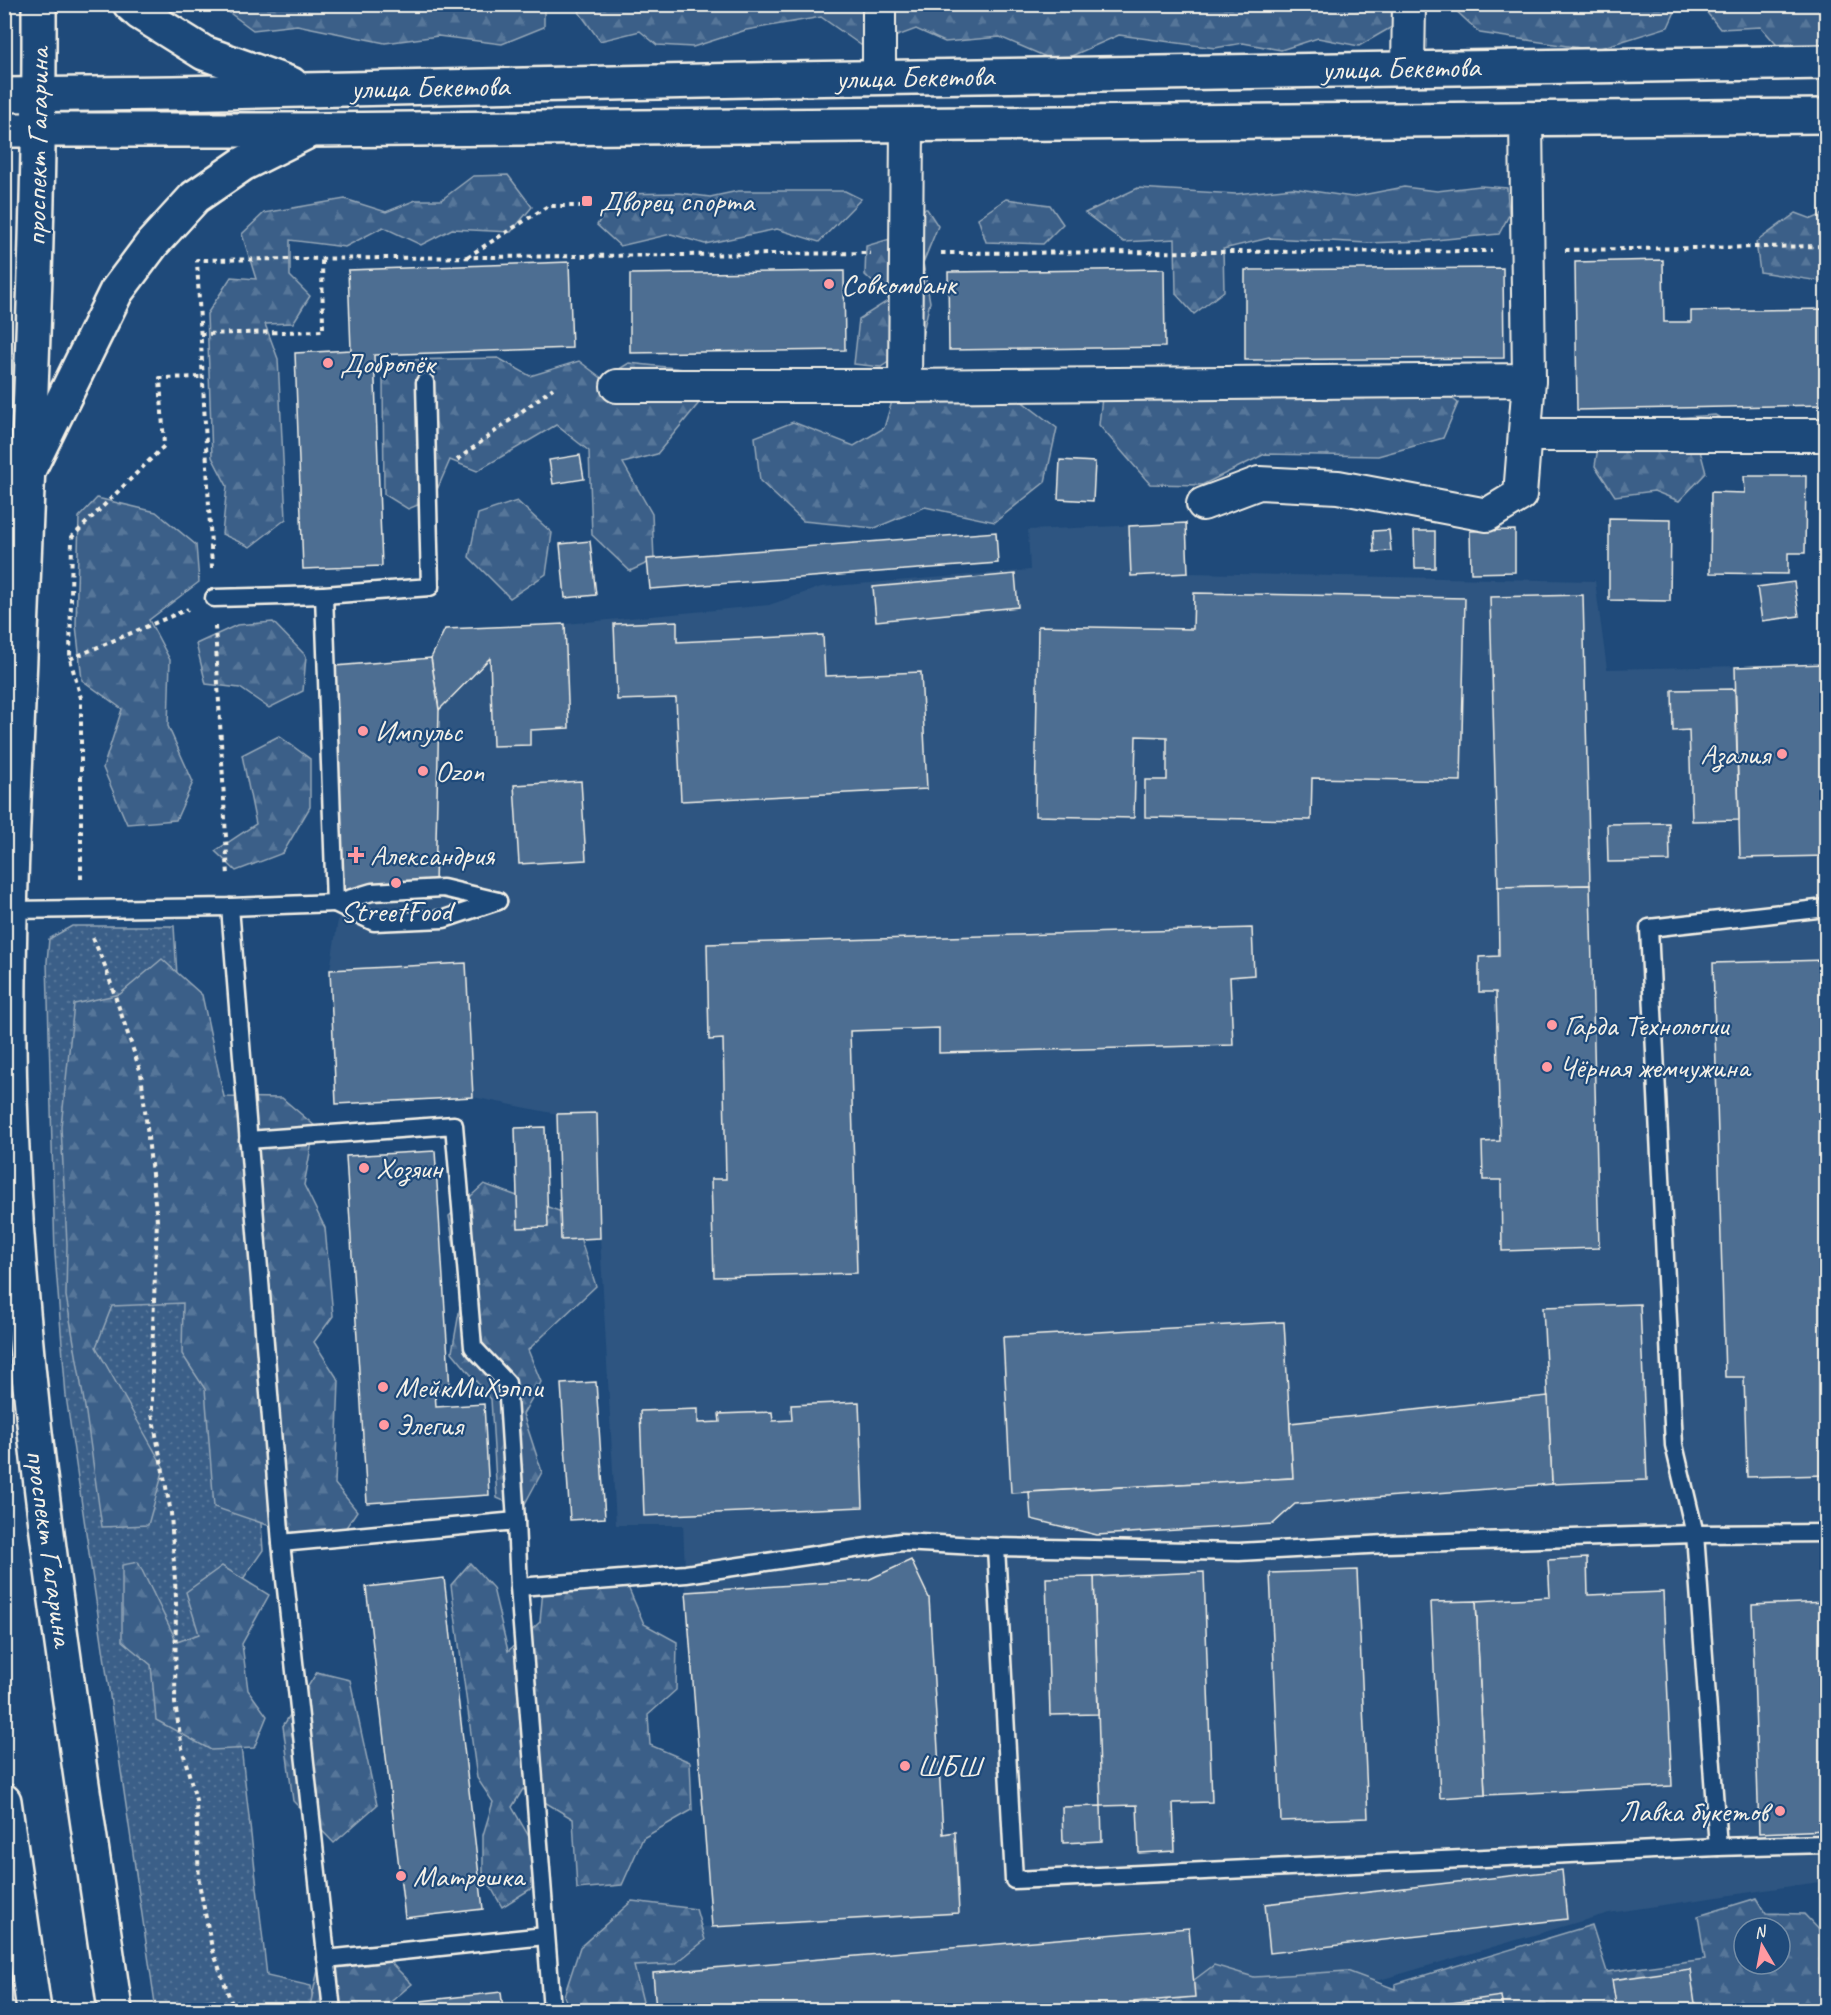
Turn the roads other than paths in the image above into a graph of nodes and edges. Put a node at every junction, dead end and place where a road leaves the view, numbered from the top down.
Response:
1 (39, 4) edge
2 (130, 4) edge
3 (879, 4) edge
4 (1409, 4) edge
5 (1827, 62) edge
6 (1408, 68) junction
7 (879, 78) junction
8 (309, 90) junction
9 (39, 94) junction
10 (4, 95) edge
11 (1827, 116) edge
12 (1526, 118) junction
13 (907, 126) junction
14 (4, 130) edge
15 (39, 130) junction
16 (310, 130) junction
17 (1529, 380) junction
18 (425, 382) dead end
19 (616, 386) dead end
20 (905, 386) junction
21 (1525, 435) junction
22 (1827, 435) edge
23 (28, 471) junction
24 (1203, 504) dead end
25 (324, 595) junction
26 (214, 598) road end
27 (335, 903) junction
28 (230, 907) junction
29 (1827, 908) edge
30 (10, 910) junction
31 (248, 1140) junction
32 (516, 1521) junction
33 (1827, 1533) edge
34 (1695, 1534) junction
35 (281, 1543) junction
36 (996, 1547) junction
37 (519, 1587) junction
38 (4, 1801) edge
39 (1827, 1844) edge
40 (1718, 1847) junction
41 (545, 1936) junction
42 (326, 1959) junction
43 (34, 2010) edge
44 (115, 2010) edge
45 (332, 2010) edge
46 (552, 2010) edge

1 - 9 main road, проспект Гагарина
2 - 8 main road
3 - 7 street
4 - 6 street
5 - 6 main road, улица Бекетова
6 - 7 main road, улица Бекетова
7 - 8 main road, улица Бекетова
8 - 9 main road, улица Бекетова
9 - 10 main road, улица Бекетова
9 - 15 main road, проспект Гагарина
11 - 12 main road, улица Бекетова
12 - 13 main road, улица Бекетова
12 - 17 street
13 - 16 main road, улица Бекетова
13 - 20 street
14 - 15 main road, улица Бекетова
15 - 16 main road, улица Бекетова
15 - 23 main road, проспект Гагарина
16 - 23 main road
17 - 20 street
17 - 21 street
18 - 25 lane
19 - 20 street
21 - 22 street
21 - 24 street
23 - 30 main road, проспект Гагарина
25 - 26 lane
25 - 27 lane
27 - 27 lane
27 - 28 lane
28 - 30 lane
28 - 31 lane
29 - 34 lane
30 - 44 main road, проспект Гагарина
31 - 32 lane
31 - 35 lane
32 - 35 lane
32 - 37 lane
33 - 34 lane
34 - 36 lane
34 - 40 lane
35 - 42 lane
36 - 37 lane
36 - 40 lane
37 - 41 lane
38 - 43 main road
39 - 40 lane
41 - 42 lane
41 - 46 lane
42 - 45 lane

